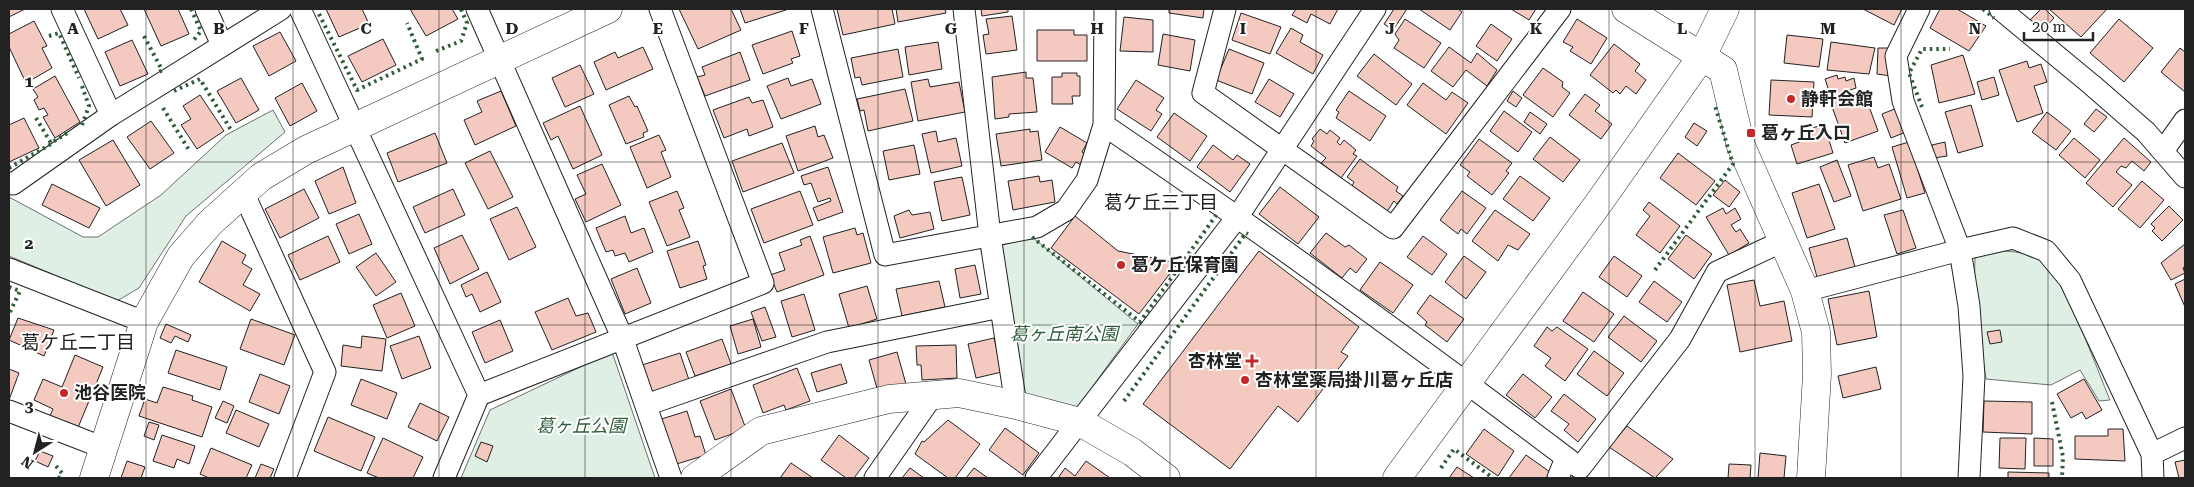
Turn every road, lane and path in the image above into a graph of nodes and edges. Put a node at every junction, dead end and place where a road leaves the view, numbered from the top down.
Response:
1 (62, 9) edge
2 (206, 9) edge
3 (281, 9) edge
4 (300, 9) edge
5 (477, 9) edge
6 (608, 9) edge
7 (660, 9) edge
8 (822, 9) edge
9 (964, 9) edge
10 (1105, 9) edge
11 (1225, 9) edge
12 (1375, 9) edge
13 (1560, 9) edge
14 (1626, 9) edge
15 (1725, 9) edge
16 (1919, 9) edge
17 (2000, 9) edge
18 (222, 45) junction
19 (1702, 56) junction
20 (500, 58) junction
21 (111, 115) junction
22 (2185, 120) edge
23 (1104, 125) junction
24 (354, 126) junction
25 (1283, 149) junction
26 (2163, 151) junction
27 (2185, 177) edge
28 (9, 183) edge
29 (242, 192) junction
30 (1238, 216) junction
31 (990, 236) junction
32 (1783, 241) junction
33 (1960, 250) junction
34 (9, 269) edge
35 (1806, 291) junction
36 (1000, 306) junction
37 (144, 322) junction
38 (622, 337) junction
39 (1468, 383) junction
40 (478, 395) junction
41 (933, 395) junction
42 (646, 405) junction
43 (1016, 405) junction
44 (9, 411) edge
45 (1080, 422) junction
46 (2185, 438) edge
47 (104, 448) junction
48 (2152, 454) junction
49 (1566, 458) junction
50 (94, 478) edge
51 (285, 478) edge
52 (444, 478) edge
53 (671, 478) edge
54 (695, 478) edge
55 (875, 478) edge
56 (1036, 478) edge
57 (1166, 478) edge
58 (1397, 478) edge
59 (1558, 478) edge
60 (1811, 478) edge
61 (1969, 478) edge
62 (2153, 478) edge

1 - 21 street
2 - 18 street
3 - 18 street
4 - 24 street
5 - 20 street
6 - 20 street
7 - 38 street
8 - 31 street
9 - 31 street
10 - 23 street
11 - 25 street
12 - 25 street
13 - 25 street
14 - 19 street
15 - 19 street
16 - 33 street
17 - 26 street
18 - 21 street
19 - 32 street
19 - 39 street
20 - 24 street
20 - 38 street
21 - 28 street
22 - 26 street
23 - 30 street
23 - 31 street
24 - 29 street
24 - 40 street
25 - 30 street
26 - 27 street
29 - 37 street
29 - 51 street
30 - 39 street
30 - 45 street
31 - 36 street
32 - 35 street
32 - 49 street
33 - 35 street
33 - 48 street
33 - 61 street
34 - 37 street
35 - 60 street
36 - 42 street
36 - 43 street
37 - 47 street
38 - 40 street
38 - 42 street
39 - 49 street
39 - 58 street
40 - 52 street
41 - 43 street
41 - 54 street
41 - 55 street
42 - 53 street
43 - 45 street
44 - 47 street
45 - 56 street
45 - 57 street
46 - 48 street
47 - 50 street
48 - 62 street
49 - 59 street

